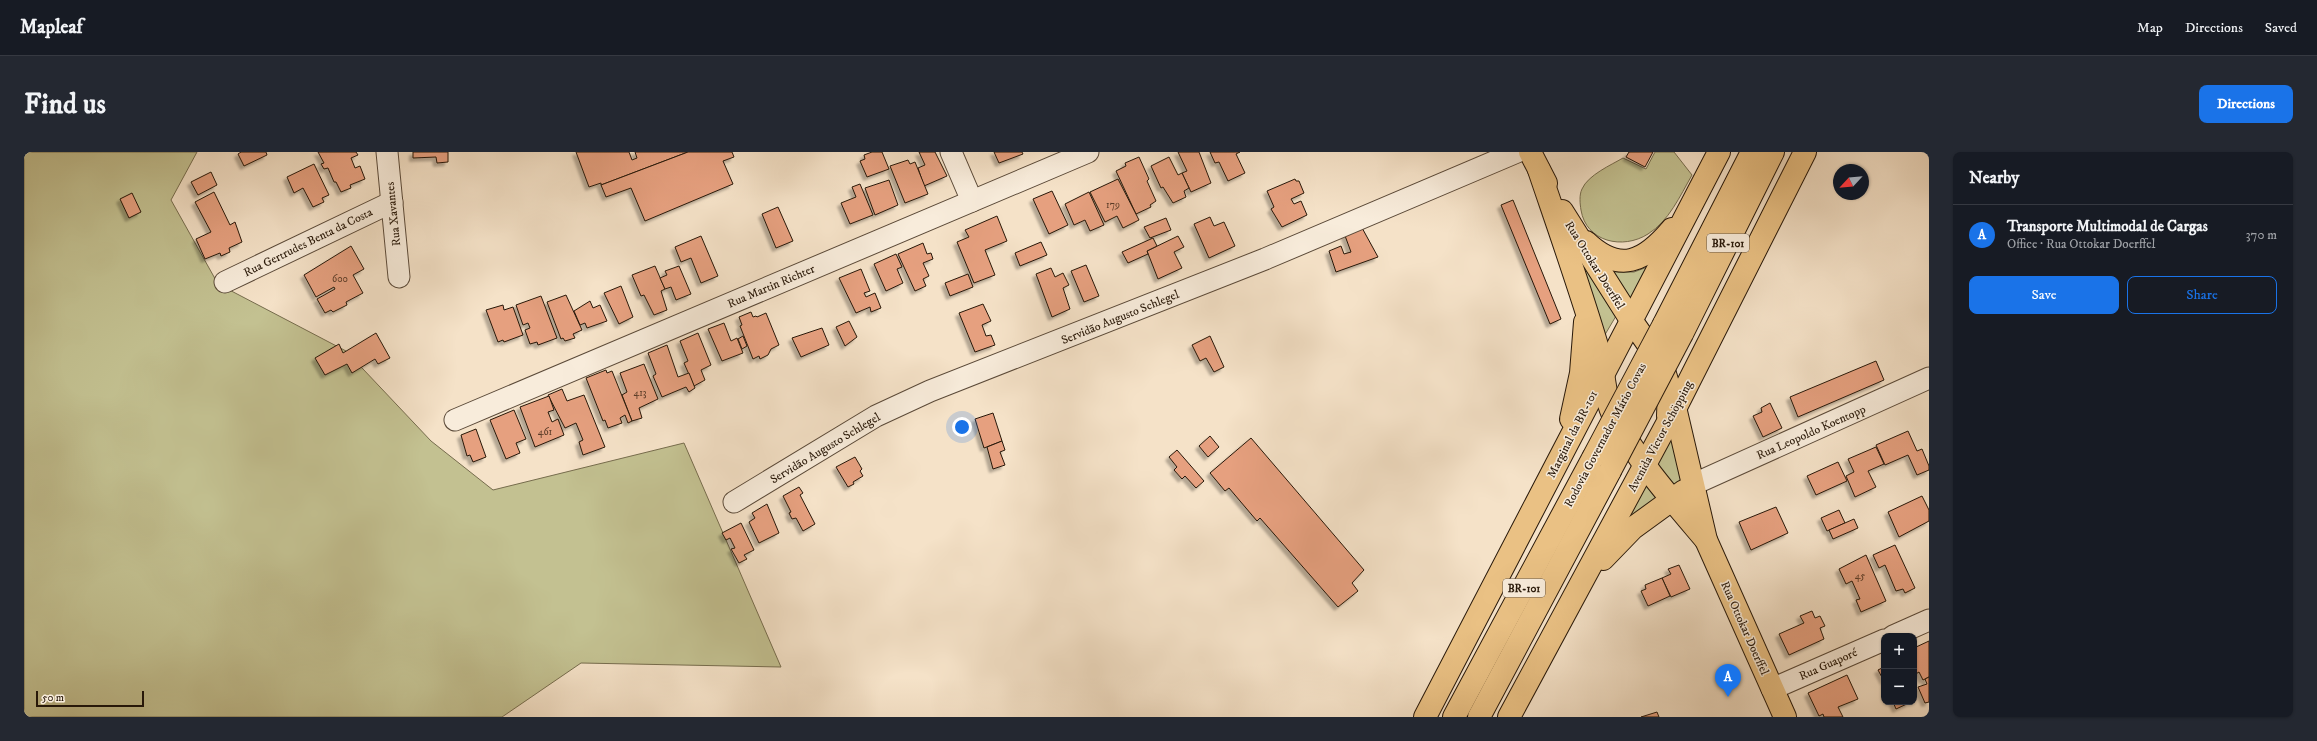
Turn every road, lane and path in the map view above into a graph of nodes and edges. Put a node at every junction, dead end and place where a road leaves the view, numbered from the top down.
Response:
1 (387, 152) edge
2 (951, 152) edge
3 (1088, 152) edge
4 (1517, 152) edge
5 (1752, 152) edge
6 (1773, 152) edge
7 (1804, 152) edge
8 (1534, 161) edge
9 (1715, 161) edge
10 (972, 201) junction
11 (392, 202) junction
12 (1574, 231) junction
13 (399, 277) dead end
14 (225, 282) dead end
15 (1586, 307) junction
16 (1631, 320) junction
17 (1673, 329) junction
18 (1703, 352) junction
19 (1656, 356) junction
20 (1604, 371) junction
21 (1929, 378) edge
22 (1669, 387) junction
23 (1675, 409) junction
24 (455, 420) dead end
25 (1624, 432) junction
26 (1662, 433) junction
27 (1564, 450) junction
28 (1687, 462) junction
29 (1644, 466) junction
30 (1692, 485) junction
31 (1672, 500) junction
32 (734, 502) dead end
33 (1644, 520) junction
34 (1706, 540) junction
35 (1571, 603) junction
36 (1929, 620) edge
37 (1900, 633) edge
38 (1881, 641) edge
39 (1772, 689) junction
40 (1425, 717) edge
41 (1454, 717) edge
42 (1479, 717) edge
43 (1509, 717) edge
44 (1785, 717) edge

1 - 11 street, Rua Xavantes
2 - 10 street
3 - 10 street, Rua Martin Richter
4 - 32 street, Servidão Augusto Schlegel
5 - 17 main road, Rodovia Governador Mário Covas / BR-101
6 - 17 main road, Rodovia Governador Mário Covas / BR-101
7 - 18 main road, Avenida Victor Schöpping
8 - 12 main road, Rua Ottokar Doerffel
8 - 15 main road, Rua Ottokar Doerffel
9 - 12 main road
9 - 16 main road, Marginal da BR-101
10 - 24 street, Rua Martin Richter
11 - 13 street, Rua Xavantes
11 - 14 street, Rua Gertrudes Benta da Costa
12 - 16 main road, Rua Ottokar Doerffel
15 - 20 main road, Rua Ottokar Doerffel
15 - 27 main road
16 - 19 main road, Rua Ottokar Doerffel
16 - 20 main road, Marginal da BR-101
17 - 41 main road, Rodovia Governador Mário Covas / BR-101, bridge
17 - 42 main road, Rodovia Governador Mário Covas / BR-101, bridge
18 - 23 main road, Avenida Victor Schöpping
18 - 28 main road
19 - 20 main road
19 - 22 main road
20 - 25 main road
20 - 27 main road, Marginal da BR-101
21 - 30 street, Rua Leopoldo Koentopp
22 - 23 main road, Rua Ottokar Doerffel
22 - 26 main road
23 - 26 main road, Avenida Victor Schöpping
23 - 28 main road, Rua Ottokar Doerffel
25 - 26 main road
25 - 29 main road, Rua Ottokar Doerffel
26 - 29 main road, Avenida Victor Schöpping
27 - 40 main road, Marginal da BR-101
28 - 30 main road, Rua Ottokar Doerffel
29 - 31 main road, Rua Ottokar Doerffel
29 - 35 main road, Avenida Victor Schöpping
30 - 31 main road
30 - 34 main road, Rua Ottokar Doerffel
31 - 33 main road
31 - 34 main road, Rua Ottokar Doerffel
33 - 34 main road
33 - 35 main road
34 - 39 main road, Rua Ottokar Doerffel
35 - 43 main road, Avenida Victor Schöpping
36 - 37 street
38 - 39 street, Rua Guaporé
39 - 44 main road, Rua Ottokar Doerffel

